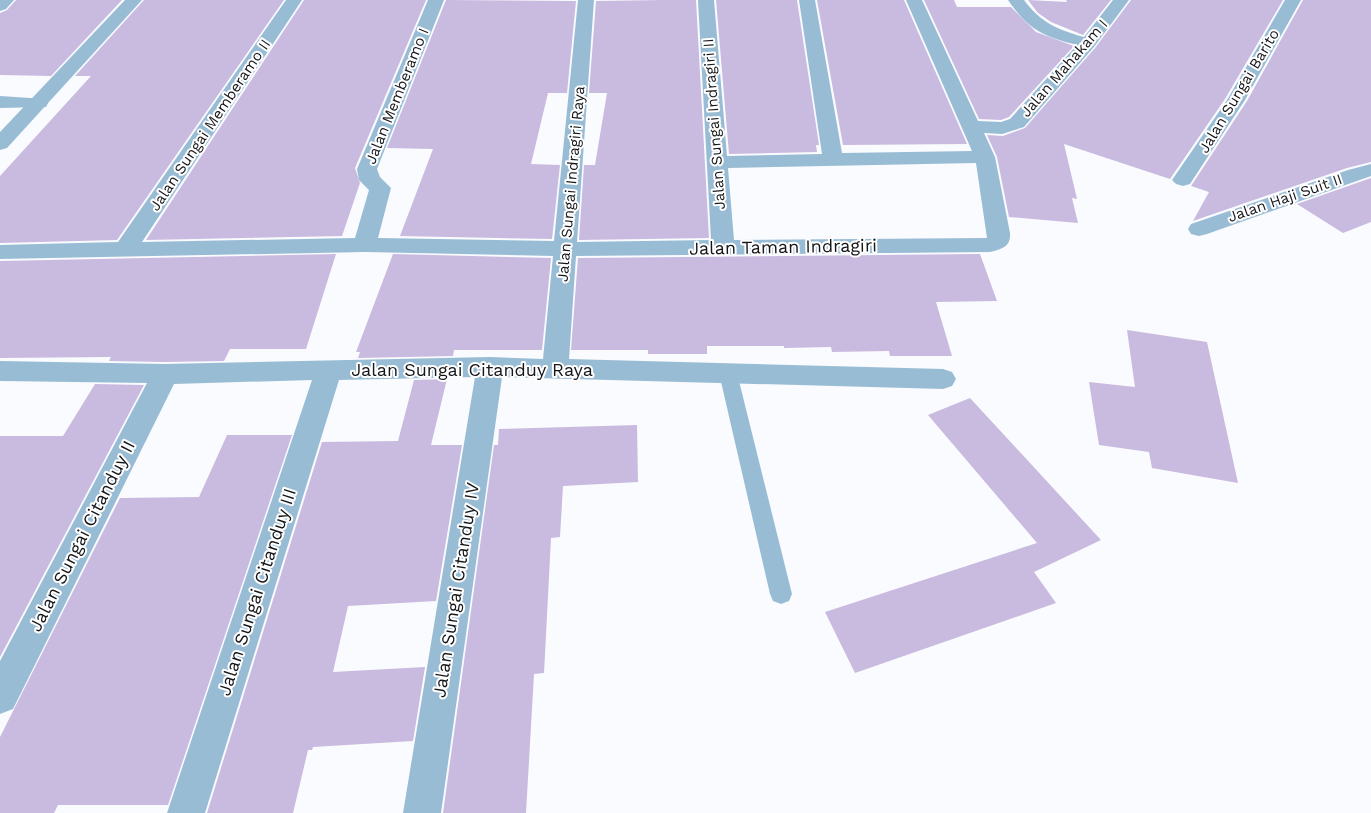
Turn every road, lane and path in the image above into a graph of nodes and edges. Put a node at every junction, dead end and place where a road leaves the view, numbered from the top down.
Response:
1 (6, 0) edge
2 (134, 0) edge
3 (294, 0) edge
4 (436, 0) edge
5 (586, 0) edge
6 (706, 0) edge
7 (807, 0) edge
8 (914, 0) edge
9 (1016, 0) edge
10 (1121, 0) edge
11 (1293, 0) edge
12 (0, 6) edge
13 (1088, 43) junction
14 (0, 102) edge
15 (39, 103) junction
16 (971, 126) junction
17 (0, 144) edge
18 (985, 157) junction
19 (832, 159) junction
20 (716, 162) junction
21 (1371, 170) edge
22 (1183, 180) dead end
23 (1199, 229) dead end
24 (365, 245) junction
25 (723, 247) junction
26 (566, 249) junction
27 (125, 250) junction
28 (0, 252) edge
29 (490, 367) junction
30 (555, 368) junction
31 (328, 370) junction
32 (728, 373) junction
33 (2, 374) edge
34 (165, 374) junction
35 (943, 379) dead end
36 (781, 594) dead end
37 (0, 697) edge
38 (186, 813) edge
39 (422, 813) edge

1 - 12 street
2 - 15 street
3 - 27 street, Jalan Sungai Memberamo II
4 - 24 street, Jalan Memberamo I
5 - 26 street, Jalan Sungai Indragiri Raya
6 - 20 street, Jalan Sungai Indragiri II
7 - 19 street
8 - 16 street
9 - 13 street
10 - 13 street, Jalan Mahakam I
11 - 22 street, Jalan Sungai Barito
13 - 16 street, Jalan Mahakam I
14 - 15 street
15 - 17 street
16 - 18 street
18 - 19 street
18 - 25 street, Jalan Taman Indragiri
19 - 20 street
20 - 25 street, Jalan Sungai Indragiri II
21 - 23 street, Jalan Haji Suit II
24 - 26 street, Jalan Taman Indragiri
24 - 27 street, Jalan Taman Indragiri
25 - 26 street, Jalan Taman Indragiri
26 - 30 street, Jalan Sungai Indragiri Raya
27 - 28 street, Jalan Taman Indragiri
29 - 30 street, Jalan Sungai Citanduy Raya
29 - 31 street, Jalan Sungai Citanduy Raya
29 - 39 street, Jalan Sungai Citanduy IV
30 - 32 street, Jalan Sungai Citanduy Raya
31 - 34 street, Jalan Sungai Citanduy Raya
31 - 38 street, Jalan Sungai Citanduy III
32 - 35 street, Jalan Sungai Citanduy Raya
32 - 36 lane
33 - 34 street, Jalan Sungai Citanduy Raya
34 - 37 street, Jalan Sungai Citanduy II

